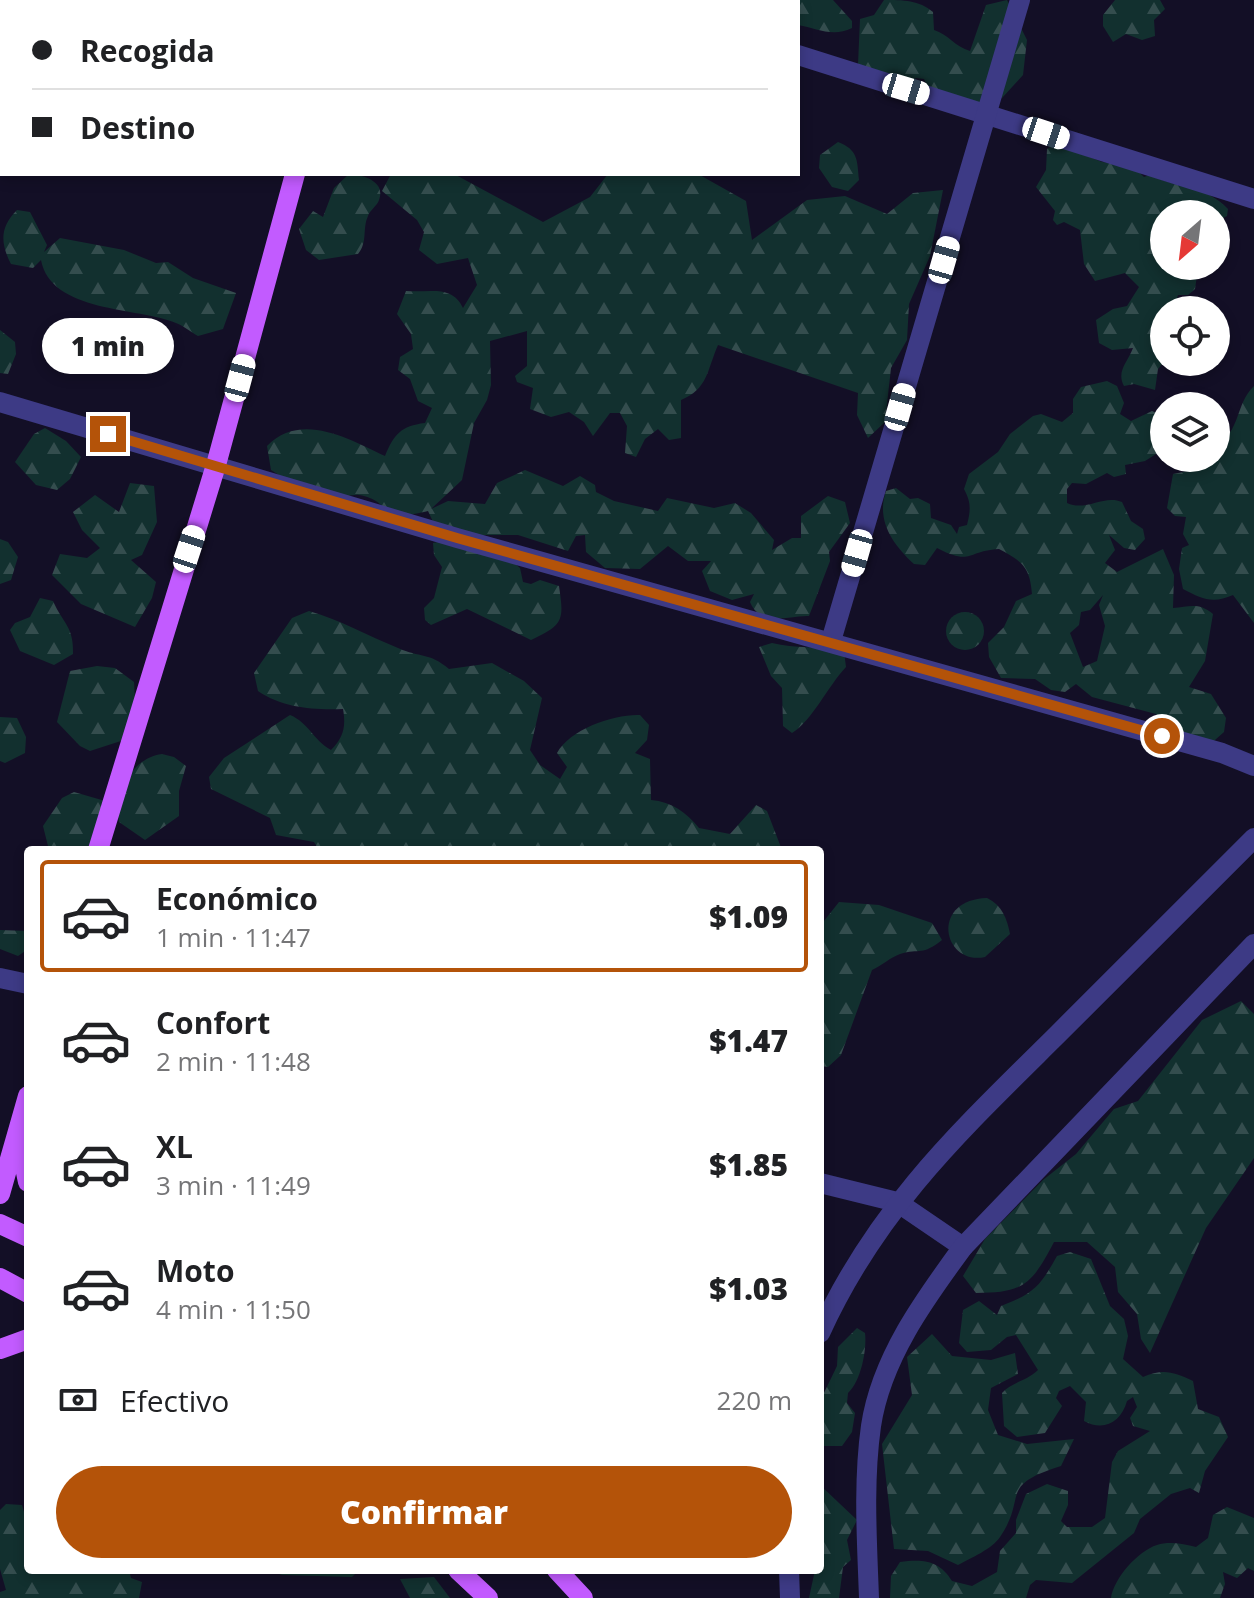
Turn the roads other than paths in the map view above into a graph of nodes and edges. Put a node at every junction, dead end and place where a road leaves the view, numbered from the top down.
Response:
1 (1020, 0) edge
2 (800, 56) edge
3 (987, 114) junction
4 (294, 176) edge
5 (1254, 199) edge
6 (0, 402) edge
7 (216, 465) junction
8 (831, 641) junction
9 (1254, 766) edge
10 (1254, 838) edge
11 (99, 846) edge
12 (1254, 944) edge
13 (0, 978) edge
14 (24, 983) edge
15 (24, 1109) edge
16 (17, 1133) junction
17 (24, 1164) edge
18 (824, 1184) edge
19 (0, 1194) edge
20 (897, 1202) junction
21 (0, 1224) edge
22 (24, 1235) edge
23 (963, 1247) junction
24 (0, 1278) edge
25 (24, 1291) edge
26 (824, 1325) edge
27 (24, 1340) edge
28 (0, 1349) edge
29 (462, 1574) edge
30 (561, 1574) edge
31 (789, 1574) edge
32 (488, 1598) edge
33 (583, 1598) edge
34 (790, 1598) edge
35 (869, 1598) edge

1 - 3 street
2 - 3 street
3 - 5 street
3 - 8 street
4 - 7 main road
6 - 7 street
7 - 8 street
7 - 11 main road
8 - 9 street
10 - 20 street
12 - 23 street
13 - 14 street
15 - 16 main road
16 - 17 main road
16 - 19 main road
18 - 20 street
20 - 23 street
20 - 26 street
21 - 22 main road
23 - 35 street
24 - 25 main road
27 - 28 main road
29 - 32 main road
30 - 33 main road
31 - 34 street

